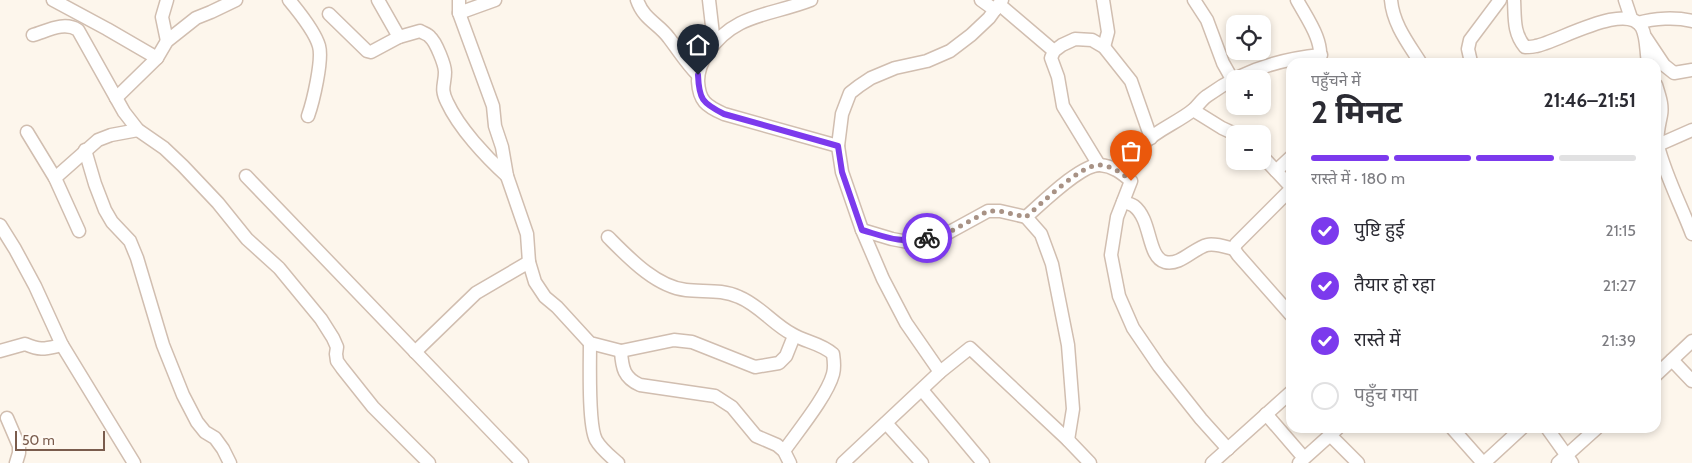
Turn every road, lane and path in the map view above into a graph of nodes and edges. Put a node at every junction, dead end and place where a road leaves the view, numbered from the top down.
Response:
1 (53, 0) edge
2 (167, 0) edge
3 (236, 0) edge
4 (289, 0) edge
5 (378, 0) edge
6 (459, 0) edge
7 (495, 0) edge
8 (637, 0) edge
9 (709, 0) edge
10 (811, 0) edge
11 (981, 0) edge
12 (1102, 0) edge
13 (1194, 0) edge
14 (1297, 0) edge
15 (1391, 0) edge
16 (1500, 0) edge
17 (1514, 0) edge
18 (1625, 0) edge
19 (999, 5) edge
20 (459, 13) junction
21 (329, 14) dead end
22 (1634, 21) junction
23 (1692, 21) edge
24 (33, 35) dead end
25 (1644, 36) junction
26 (399, 37) junction
27 (167, 41) junction
28 (714, 42) junction
29 (1104, 47) junction
30 (1054, 51) junction
31 (1292, 58) edge
32 (1308, 58) edge
33 (1320, 58) edge
34 (1417, 58) edge
35 (1471, 58) edge
36 (1647, 58) edge
37 (1659, 58) edge
38 (1286, 59) edge
39 (1661, 61) edge
40 (152, 63) junction
41 (1227, 70) edge
42 (1255, 70) edge
43 (1692, 70) edge
44 (698, 75) junction
45 (1226, 83) edge
46 (116, 98) junction
47 (1661, 100) edge
48 (1194, 110) junction
49 (1661, 114) edge
50 (308, 116) dead end
51 (138, 130) junction
52 (1226, 130) edge
53 (1692, 130) edge
54 (27, 132) dead end
55 (1151, 138) junction
56 (1661, 144) edge
57 (838, 146) junction
58 (86, 150) junction
59 (1661, 154) edge
60 (1286, 162) edge
61 (1099, 165) junction
62 (1271, 166) edge
63 (1276, 171) junction
64 (1124, 174) junction
65 (246, 176) dead end
66 (507, 176) junction
67 (55, 178) junction
68 (1286, 182) edge
69 (1286, 193) edge
70 (1124, 202) junction
71 (1026, 217) junction
72 (0, 226) edge
73 (862, 230) junction
74 (79, 231) dead end
75 (1692, 234) edge
76 (608, 237) dead end
77 (1234, 249) junction
78 (529, 262) junction
79 (1286, 309) edge
80 (794, 336) junction
81 (1692, 341) edge
82 (590, 343) junction
83 (62, 345) junction
84 (0, 351) edge
85 (620, 351) junction
86 (415, 352) junction
87 (1672, 360) junction
88 (1661, 370) edge
89 (940, 372) junction
90 (1692, 382) edge
91 (922, 390) junction
92 (1286, 396) edge
93 (1266, 414) junction
94 (7, 418) dead end
95 (886, 423) junction
96 (1332, 433) edge
97 (1336, 433) edge
98 (1460, 433) edge
99 (1517, 433) edge
100 (1550, 433) edge
101 (1592, 433) edge
102 (1068, 440) junction
103 (1228, 449) junction
104 (784, 451) junction
105 (1301, 460) edge
106 (1565, 460) edge
107 (847, 462) edge
108 (1085, 462) edge
109 (16, 463) edge
110 (134, 463) edge
111 (230, 463) edge
112 (429, 463) edge
113 (522, 463) edge
114 (618, 463) edge
115 (790, 463) edge
116 (922, 463) edge
117 (983, 463) edge
118 (1212, 463) edge
119 (1358, 463) edge
120 (1484, 463) edge

1 - 40 street
2 - 27 street
3 - 27 street
4 - 50 street
5 - 26 street
6 - 20 street
7 - 20 street
8 - 44 street
9 - 28 street
10 - 28 street
11 - 19 street
12 - 29 street
13 - 41 street
14 - 33 street
15 - 34 street
16 - 35 street
17 - 22 street
18 - 22 street
19 - 30 street
19 - 57 street
20 - 66 street
21 - 26 street
22 - 23 street
22 - 25 street
24 - 46 street
25 - 36 street
25 - 37 street
26 - 66 street
27 - 40 street
28 - 44 street
29 - 30 street
29 - 55 street
30 - 61 street
31 - 32 street
38 - 42 street
39 - 43 street
40 - 46 street
44 - 57 street
45 - 48 street
46 - 51 street
47 - 49 street
48 - 52 street
48 - 55 street
51 - 58 street
51 - 112 street
53 - 56 street
54 - 67 street
55 - 64 street
57 - 73 street
58 - 67 street
58 - 111 street
59 - 75 street
60 - 63 street
61 - 64 street
61 - 71 street
62 - 63 street
63 - 68 street
64 - 70 street
65 - 86 street
66 - 78 street
67 - 74 street
69 - 77 street
70 - 77 street
70 - 103 street
71 - 73 street
71 - 102 street
72 - 83 street
73 - 89 street
76 - 80 street
77 - 79 street
78 - 82 street
78 - 86 street
80 - 85 street
80 - 104 street
81 - 87 street
82 - 85 street
82 - 114 street
83 - 84 street
83 - 110 street
85 - 104 street
86 - 113 street
87 - 88 street
87 - 90 street
89 - 91 street
89 - 102 street
91 - 95 street
91 - 117 street
92 - 93 street
93 - 103 street
93 - 105 street
94 - 109 street
95 - 107 street
95 - 116 street
96 - 105 street
97 - 119 street
98 - 120 street
99 - 120 street
100 - 106 street
101 - 106 street
102 - 108 street
103 - 118 street
104 - 115 street

